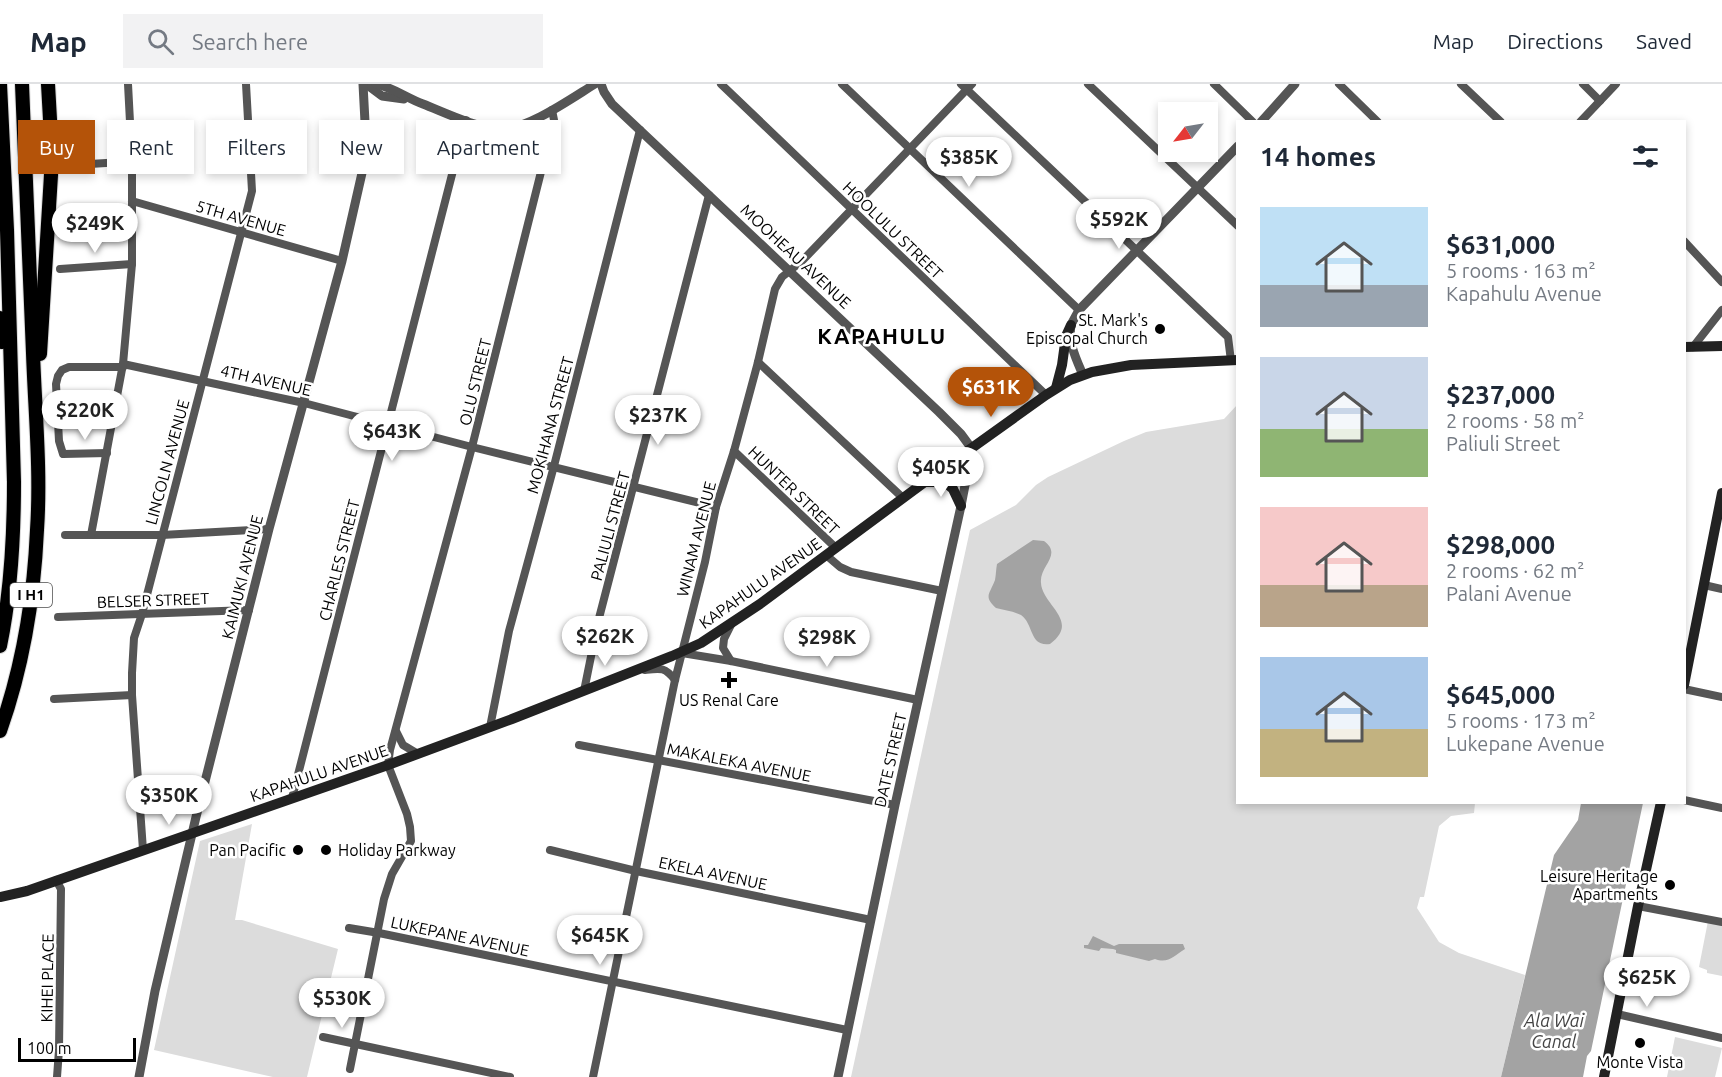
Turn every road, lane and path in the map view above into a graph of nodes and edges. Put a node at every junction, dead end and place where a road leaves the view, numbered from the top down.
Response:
1 (0, 84) edge
2 (22, 84) edge
3 (48, 84) edge
4 (128, 84) edge
5 (246, 84) edge
6 (364, 84) edge
7 (376, 84) edge
8 (596, 84) edge
9 (601, 84) edge
10 (721, 84) edge
11 (842, 84) edge
12 (1088, 84) edge
13 (1214, 84) edge
14 (1295, 84) edge
15 (1339, 84) edge
16 (1461, 84) edge
17 (1583, 84) edge
18 (1616, 84) edge
19 (967, 86) edge
20 (382, 96) junction
21 (412, 100) junction
22 (1600, 101) junction
23 (364, 109) junction
24 (552, 110) junction
25 (130, 120) edge
26 (466, 120) edge
27 (533, 120) edge
28 (1251, 120) edge
29 (1263, 120) edge
30 (1376, 120) edge
31 (1499, 120) edge
32 (1582, 120) edge
33 (640, 130) junction
34 (1236, 148) edge
35 (910, 149) junction
36 (132, 174) edge
37 (452, 174) edge
38 (1197, 189) junction
39 (709, 195) junction
40 (132, 201) junction
41 (851, 209) junction
42 (1236, 224) edge
43 (242, 233) junction
44 (1686, 243) edge
45 (1137, 250) junction
46 (342, 261) junction
47 (132, 264) junction
48 (60, 268) dead end
49 (789, 271) junction
50 (1722, 282) edge
51 (1079, 310) junction
52 (1722, 310) edge
53 (0, 318) edge
54 (1071, 325) junction
55 (1722, 346) edge
56 (1689, 347) edge
57 (1705, 348) junction
58 (1722, 353) edge
59 (1234, 360) edge
60 (758, 362) junction
61 (123, 366) junction
62 (1083, 375) junction
63 (203, 380) junction
64 (1056, 388) junction
65 (1046, 395) junction
66 (304, 403) junction
67 (35, 419) junction
68 (388, 424) junction
69 (472, 447) junction
70 (972, 449) junction
71 (734, 451) junction
72 (107, 453) junction
73 (14, 454) junction
74 (554, 466) junction
75 (924, 482) junction
76 (634, 487) junction
77 (1722, 493) edge
78 (903, 498) junction
79 (961, 506) junction
80 (716, 507) junction
81 (269, 530) junction
82 (65, 535) dead end
83 (91, 535) junction
84 (162, 535) junction
85 (836, 548) junction
86 (826, 555) junction
87 (1704, 585) junction
88 (1722, 589) edge
89 (942, 591) junction
90 (249, 610) junction
91 (142, 614) junction
92 (58, 617) dead end
93 (730, 625) junction
94 (0, 646) edge
95 (681, 652) junction
96 (731, 661) junction
97 (635, 670) junction
98 (1686, 677) edge
99 (675, 680) junction
100 (1686, 688) edge
101 (584, 691) junction
102 (132, 695) junction
103 (1722, 697) edge
104 (54, 699) dead end
105 (918, 700) junction
106 (490, 727) junction
107 (0, 731) edge
108 (396, 731) junction
109 (579, 745) dead end
110 (418, 754) junction
111 (658, 760) junction
112 (388, 765) junction
113 (292, 798) junction
114 (1686, 800) edge
115 (1662, 804) edge
116 (895, 805) junction
117 (1722, 808) edge
118 (192, 834) junction
119 (143, 850) junction
120 (550, 850) dead end
121 (636, 871) junction
122 (56, 880) junction
123 (27, 891) junction
124 (0, 897) edge
125 (0, 904) edge
126 (1638, 906) junction
127 (871, 920) junction
128 (1722, 922) edge
129 (349, 928) dead end
130 (379, 933) junction
131 (612, 982) junction
132 (1617, 1014) junction
133 (847, 1030) junction
134 (323, 1037) dead end
135 (1722, 1038) edge
136 (355, 1045) junction
137 (350, 1069) dead end
138 (57, 1077) edge
139 (139, 1077) edge
140 (510, 1077) edge
141 (593, 1077) edge
142 (838, 1077) edge
143 (1604, 1077) edge

1 - 73 highway, I H1
2 - 67 highway, I H1
3 - 67 highway
4 - 25 street
5 - 43 street, LINCOLN AVENUE
6 - 20 street
6 - 23 street, KAIMUKI AVENUE
7 - 21 street
8 - 24 street
9 - 33 street, MOOHEAU AVENUE
10 - 41 street, HOOLULU STREET
11 - 35 street
12 - 38 street
13 - 28 street
14 - 29 street
15 - 30 street
16 - 31 street
17 - 22 street
18 - 22 street
19 - 35 street, WINAM AVENUE
19 - 45 street
20 - 21 street
20 - 23 street
21 - 26 street
22 - 32 street
23 - 46 street, KAIMUKI AVENUE
24 - 27 street
24 - 69 street, OLU STREET
33 - 39 street, MOOHEAU AVENUE
33 - 74 street, MOKIHANA STREET
34 - 38 street
35 - 41 street, WINAM AVENUE
35 - 51 street
36 - 40 street
37 - 68 street, CHARLES STREET
38 - 42 street
38 - 45 street
39 - 49 street, MOOHEAU AVENUE
39 - 76 street, PALIULI STREET
40 - 43 street, 5TH AVENUE
40 - 47 street
41 - 49 street, WINAM AVENUE
41 - 65 street, HOOLULU STREET
43 - 46 street, 5TH AVENUE
43 - 63 street, LINCOLN AVENUE
44 - 50 street
45 - 51 street
45 - 59 street
46 - 66 street, KAIMUKI AVENUE
47 - 48 street
47 - 61 street
49 - 60 street, WINAM AVENUE
49 - 70 street, MOOHEAU AVENUE
51 - 54 street
52 - 56 street
53 - 73 highway
54 - 62 street
54 - 64 main road
55 - 57 main road
56 - 57 main road
57 - 58 main road
59 - 62 main road, KAPAHULU AVENUE
60 - 71 street, WINAM AVENUE
60 - 78 street
61 - 63 street, 4TH AVENUE
61 - 72 street
61 - 72 street, 4TH AVENUE
62 - 64 main road, KAPAHULU AVENUE
63 - 66 street, 4TH AVENUE
63 - 84 street, LINCOLN AVENUE
64 - 65 main road, KAPAHULU AVENUE
65 - 70 main road, KAPAHULU AVENUE
66 - 68 street, 4TH AVENUE
66 - 81 street, KAIMUKI AVENUE
67 - 107 highway, I H1
68 - 69 street, 4TH AVENUE
68 - 113 street, CHARLES STREET
69 - 74 street, 4TH AVENUE
69 - 108 street, OLU STREET
70 - 75 main road, KAPAHULU AVENUE
70 - 79 street, DATE STREET
71 - 80 street, WINAM AVENUE
71 - 85 street, HUNTER STREET
72 - 83 street
73 - 94 highway, I H1
74 - 76 street, 4TH AVENUE
74 - 106 street, MOKIHANA STREET
75 - 78 main road, KAPAHULU AVENUE
75 - 79 main road
76 - 80 street, 4TH AVENUE
76 - 101 street, PALIULI STREET
77 - 87 main road
78 - 85 main road, KAPAHULU AVENUE
79 - 89 street, DATE STREET
80 - 95 street, WINAM AVENUE
81 - 84 street
81 - 90 street, KAIMUKI AVENUE
82 - 83 street
83 - 84 street
84 - 91 street, LINCOLN AVENUE
85 - 86 main road, KAPAHULU AVENUE
86 - 89 street
86 - 93 main road, KAPAHULU AVENUE
87 - 88 street
87 - 98 main road
89 - 105 street, DATE STREET
90 - 91 street, BELSER STREET
90 - 118 street, KAIMUKI AVENUE
91 - 92 street, BELSER STREET
91 - 102 street, LINCOLN AVENUE
93 - 95 main road, KAPAHULU AVENUE
93 - 96 street
95 - 96 street
95 - 97 main road, KAPAHULU AVENUE
95 - 99 street, WINAM AVENUE
96 - 105 street
97 - 99 street
97 - 101 main road, KAPAHULU AVENUE
99 - 111 street, WINAM AVENUE
100 - 103 street
101 - 106 main road, KAPAHULU AVENUE
102 - 104 street
102 - 119 street, LINCOLN AVENUE
105 - 116 street, DATE STREET
106 - 110 main road, KAPAHULU AVENUE
108 - 110 street
108 - 112 street, OLU STREET
109 - 111 street, MAKALEKA AVENUE
110 - 112 main road, KAPAHULU AVENUE
111 - 116 street, MAKALEKA AVENUE
111 - 121 street, WINAM AVENUE
112 - 113 main road, KAPAHULU AVENUE
112 - 130 street
113 - 118 main road, KAPAHULU AVENUE
114 - 117 street
115 - 126 main road
116 - 127 street, DATE STREET
118 - 119 main road, KAPAHULU AVENUE
118 - 139 street, KAIMUKI AVENUE
119 - 122 main road, KAPAHULU AVENUE
120 - 121 street, EKELA AVENUE
121 - 127 street, EKELA AVENUE
121 - 131 street, WINAM AVENUE
122 - 123 main road, KAPAHULU AVENUE
122 - 138 street, KIHEI PLACE
123 - 124 main road, KAPAHULU AVENUE
123 - 125 main road
126 - 128 street
126 - 132 main road
127 - 133 street, DATE STREET
129 - 130 street, LUKEPANE AVENUE
130 - 131 street, LUKEPANE AVENUE
130 - 136 street
131 - 133 street, LUKEPANE AVENUE
131 - 141 street, WINAM AVENUE
132 - 135 street
132 - 143 main road
133 - 142 street, DATE STREET
134 - 136 street
136 - 137 street
136 - 140 street

